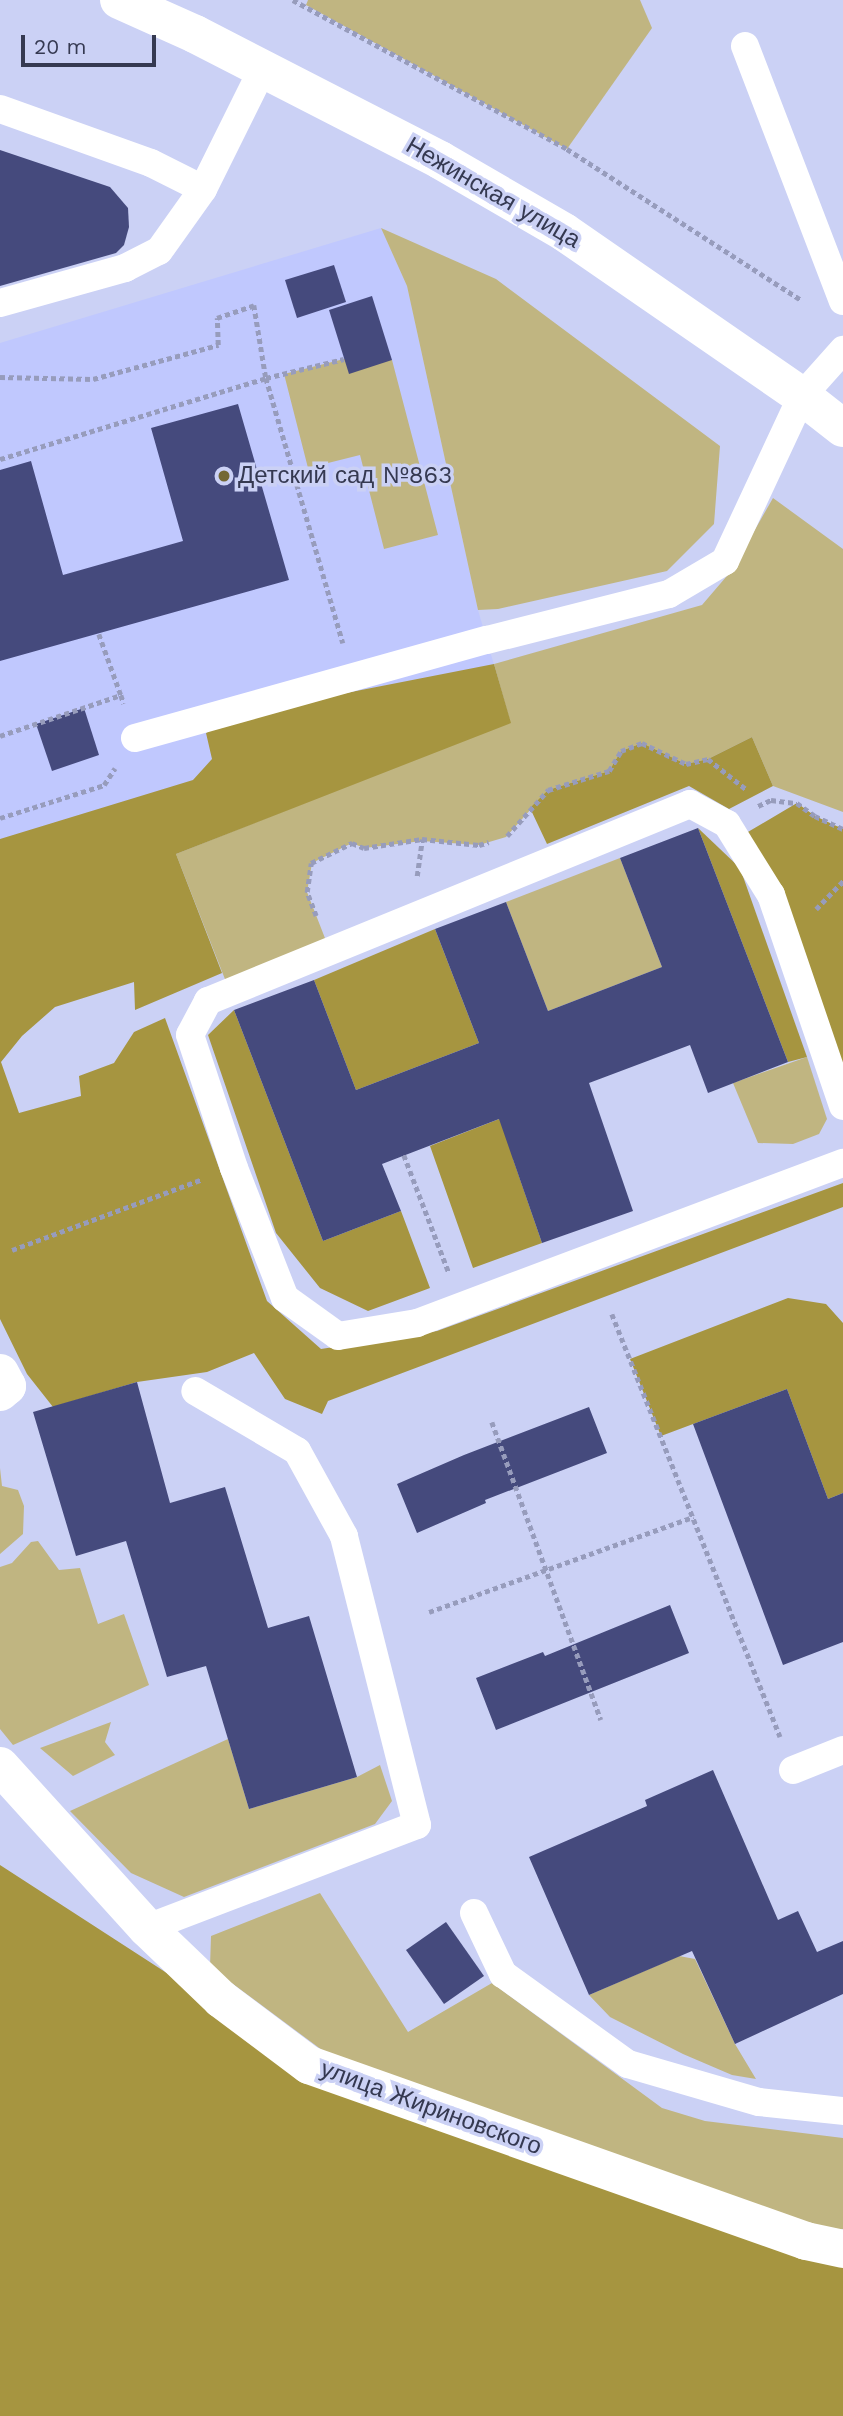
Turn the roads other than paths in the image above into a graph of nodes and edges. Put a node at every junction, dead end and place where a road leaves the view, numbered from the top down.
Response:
1 (119, 0) edge
2 (745, 46) dead end
3 (263, 68) junction
4 (0, 109) edge
5 (204, 189) junction
6 (843, 301) edge
7 (0, 303) edge
8 (843, 350) edge
9 (802, 396) junction
10 (843, 428) edge
11 (135, 738) road end
12 (843, 1107) edge
13 (843, 1163) edge
14 (0, 1373) edge
15 (195, 1391) dead end
16 (0, 1392) edge
17 (843, 1751) edge
18 (0, 1766) edge
19 (793, 1770) road end
20 (474, 1913) dead end
21 (147, 1928) junction
22 (843, 2111) edge
23 (843, 2249) edge

1 - 3 street, Нежинская улица
2 - 6 lane
3 - 5 lane
3 - 9 street, Нежинская улица
4 - 5 lane
5 - 7 lane
8 - 9 lane
9 - 10 street, Нежинская улица
9 - 11 lane
12 - 13 lane
14 - 16 street
15 - 21 lane
17 - 19 lane
18 - 21 street, улица Жириновского
20 - 22 lane
21 - 23 street, улица Жириновского

